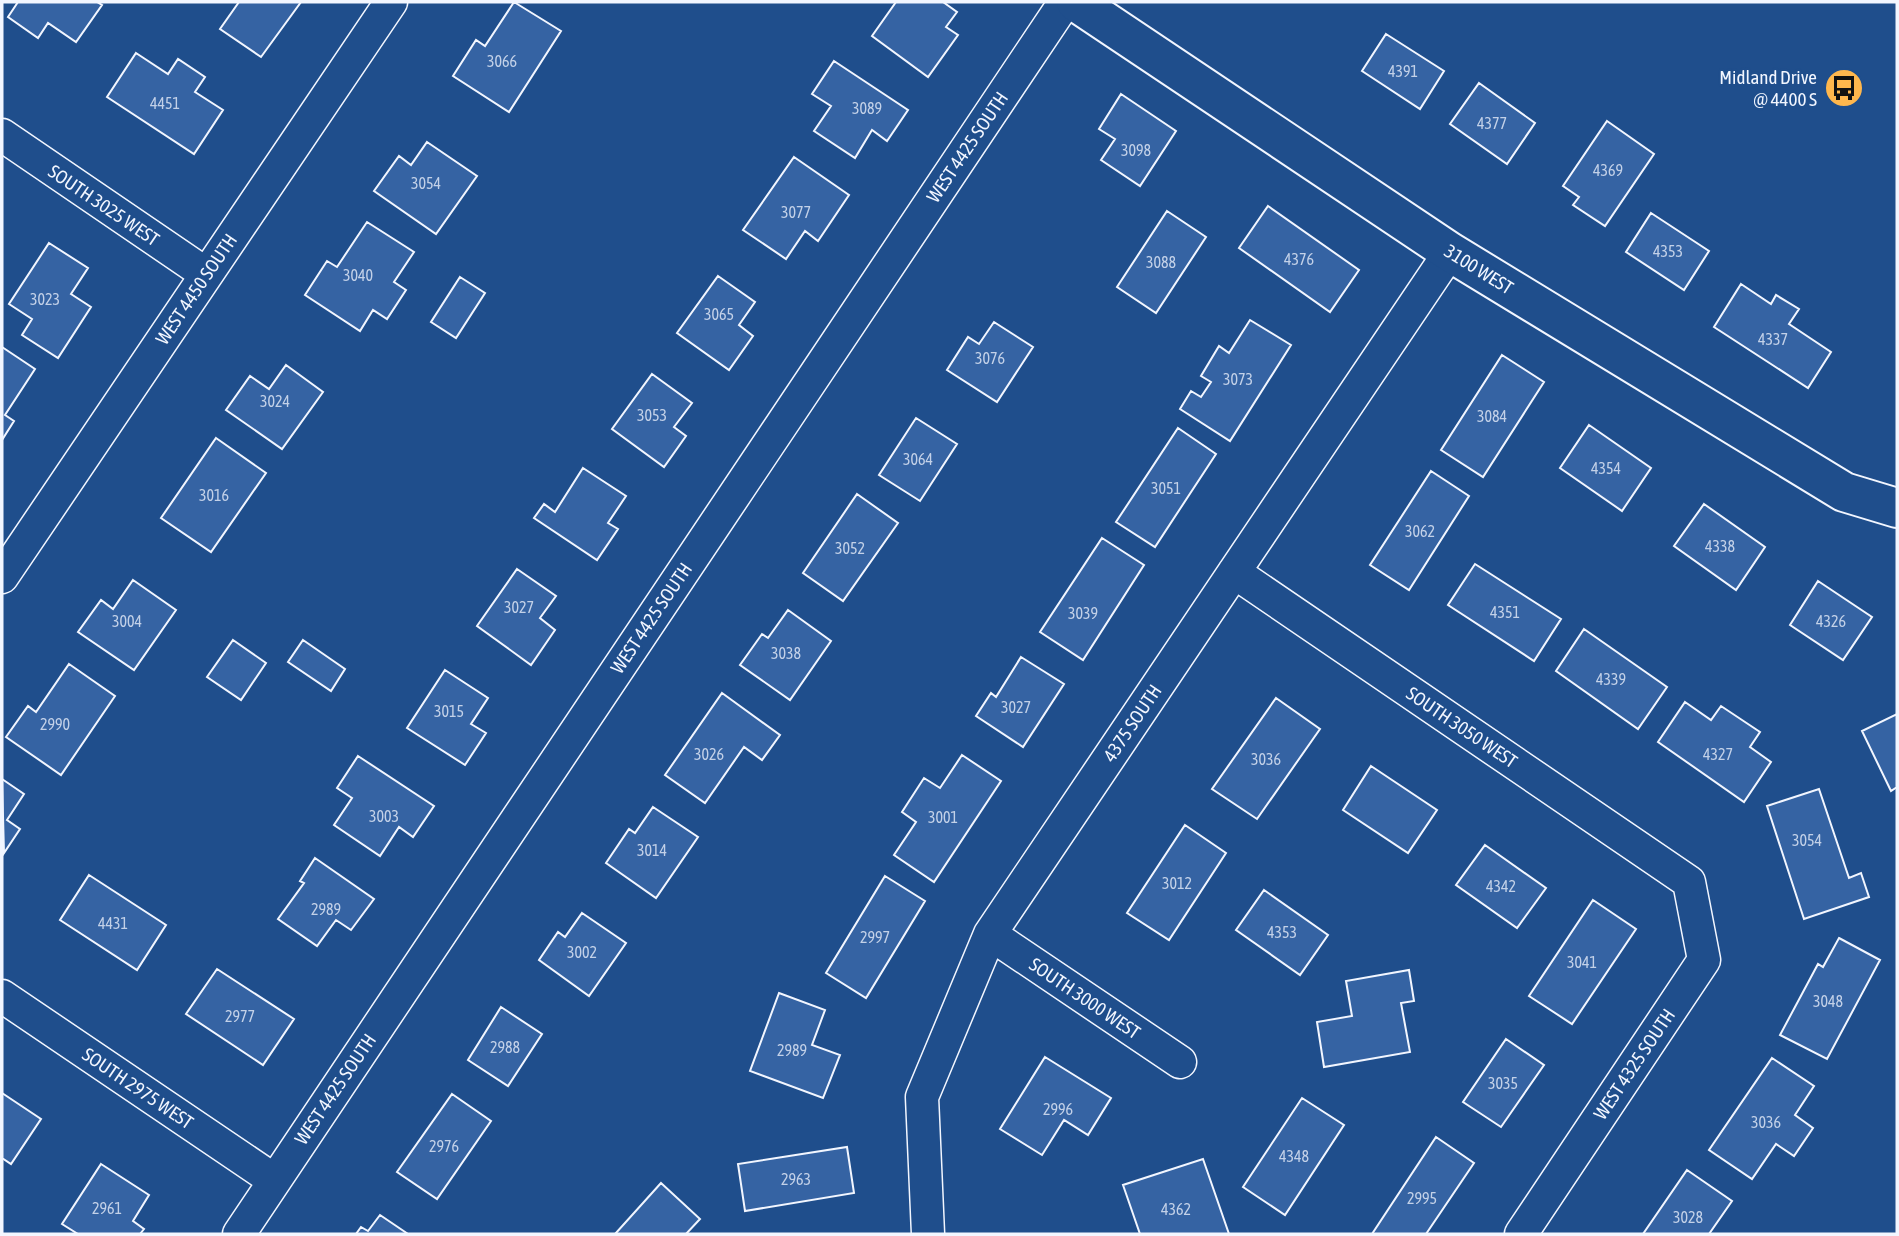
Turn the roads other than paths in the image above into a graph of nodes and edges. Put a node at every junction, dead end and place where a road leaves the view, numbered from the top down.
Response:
1 (391, 2) edge
2 (1065, 2) edge
3 (1076, 2) edge
4 (2, 135) edge
5 (1450, 252) junction
6 (206, 274) junction
7 (1897, 508) edge
8 (1234, 572) junction
9 (2, 576) edge
10 (1689, 882) joint
11 (990, 934) junction
12 (2, 996) edge
13 (1180, 1062) dead end
14 (274, 1180) junction
15 (239, 1234) edge
16 (928, 1234) edge
17 (1521, 1234) edge

1 - 6 street, WEST 4450 SOUTH
2 - 14 street, WEST 4425 SOUTH
3 - 5 street, 3100 WEST
4 - 6 street, SOUTH 3025 WEST
5 - 7 street, 3100 WEST
5 - 8 street, 4375 SOUTH
6 - 9 street, WEST 4450 SOUTH
8 - 10 street, SOUTH 3050 WEST
8 - 11 street, 4375 SOUTH
10 - 17 street, WEST 4325 SOUTH
11 - 13 street, SOUTH 3000 WEST
11 - 16 street, 4375 SOUTH
12 - 14 street, SOUTH 2975 WEST
14 - 15 street, WEST 4425 SOUTH

